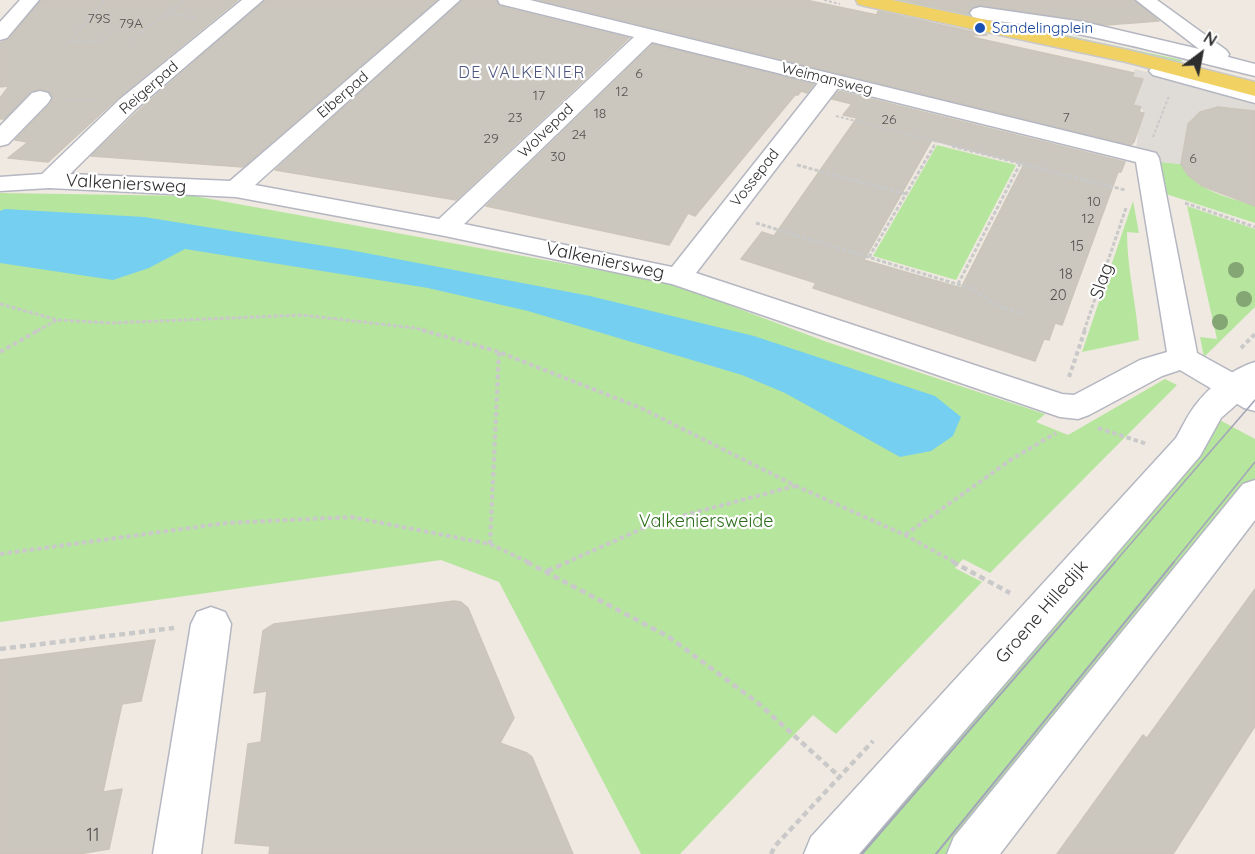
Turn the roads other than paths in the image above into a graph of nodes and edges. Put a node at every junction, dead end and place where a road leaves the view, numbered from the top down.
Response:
1 (30, 0) edge
2 (254, 0) edge
3 (451, 0) edge
4 (507, 0) edge
5 (865, 0) edge
6 (916, 0) edge
7 (1145, 0) edge
8 (980, 13) junction
9 (1190, 33) junction
10 (0, 34) edge
11 (648, 35) junction
12 (1072, 44) junction
13 (1166, 47) junction
14 (1245, 67) edge
15 (1255, 75) edge
16 (833, 80) junction
17 (1255, 89) edge
18 (1255, 96) edge
19 (49, 98) road end
20 (0, 139) edge
21 (50, 181) junction
22 (0, 184) edge
23 (236, 189) junction
24 (445, 228) junction
25 (679, 277) junction
26 (1183, 358) junction
27 (1248, 387) edge
28 (1255, 495) edge
29 (211, 624) road end
30 (177, 854) edge
31 (828, 854) edge
32 (971, 854) edge

1 - 10 street
2 - 21 street, Reigerpad
3 - 23 street, Eiberpad
4 - 11 street, Weimansweg
5 - 12 main road
6 - 8 main road
7 - 9 street
8 - 13 street
8 - 15 main road
9 - 13 street
9 - 14 street
11 - 16 street, Weimansweg
11 - 24 street, Wolvepad
12 - 17 main road
12 - 18 street
13 - 14 street
16 - 25 street, Vossepad
16 - 26 street, Weimansweg
19 - 20 street
21 - 22 street, Valkeniersweg
21 - 23 street, Valkeniersweg
23 - 24 street, Valkeniersweg
24 - 25 street, Valkeniersweg
25 - 26 street, Valkeniersweg
26 - 27 street
27 - 31 street, Groene Hilledijk
28 - 32 street
29 - 30 street

